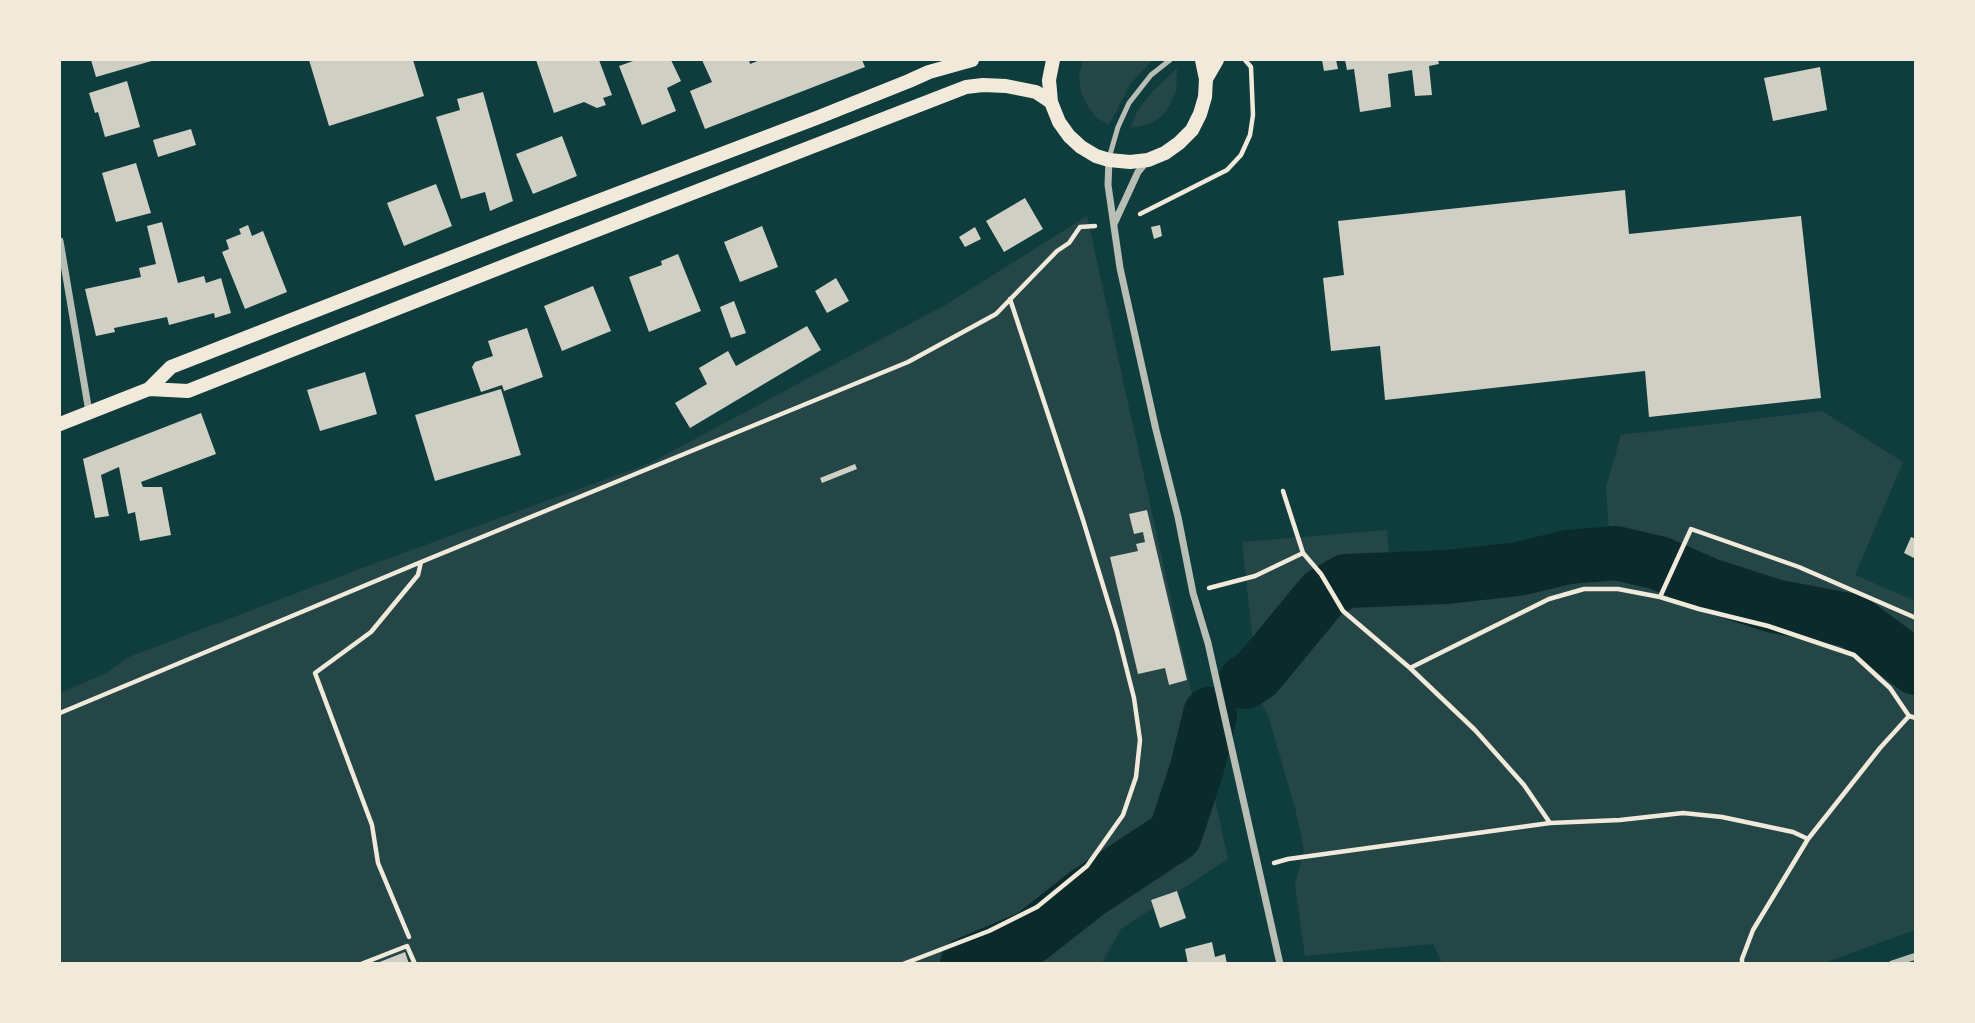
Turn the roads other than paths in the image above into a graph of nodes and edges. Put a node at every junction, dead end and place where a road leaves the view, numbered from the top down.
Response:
1 (969, 60) edge
2 (1053, 60) edge
3 (1170, 60) edge
4 (1202, 60) edge
5 (1217, 60) edge
6 (1206, 79) junction
7 (1051, 102) junction
8 (1109, 160) junction
9 (1148, 160) junction
10 (1113, 225) junction
11 (60, 241) edge
12 (149, 389) junction
13 (89, 412) junction
14 (60, 424) edge
15 (1916, 956) edge
16 (1280, 964) edge
17 (1892, 964) edge

1 - 12 main road
2 - 7 main road
3 - 8 lane
4 - 6 main road
5 - 6 main road
6 - 9 main road
7 - 8 main road
7 - 12 main road
8 - 9 main road
8 - 10 street
9 - 10 street
10 - 16 street
11 - 13 street
12 - 13 main road
13 - 14 main road
15 - 17 street

